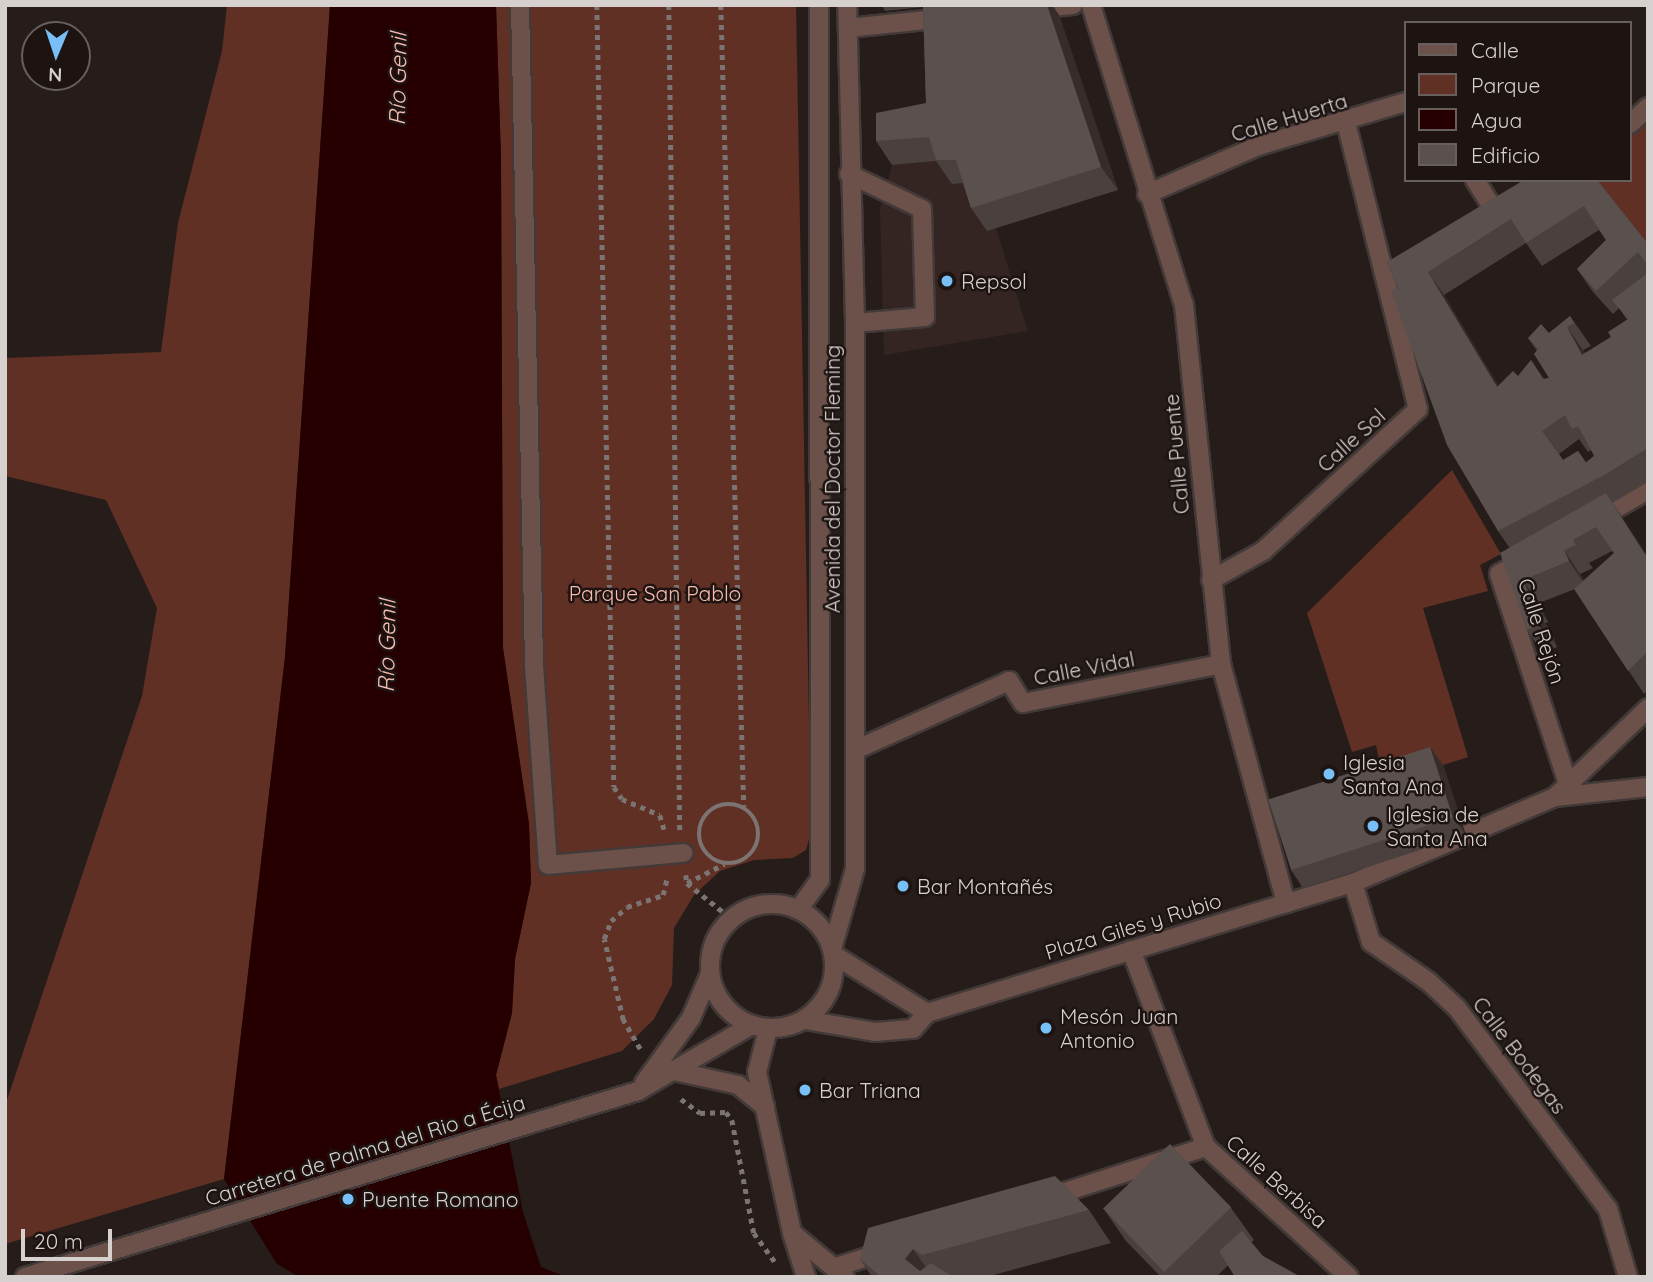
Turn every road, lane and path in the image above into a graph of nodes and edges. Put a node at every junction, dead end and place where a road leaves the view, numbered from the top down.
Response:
1 (520, 5) edge
2 (597, 5) edge
3 (669, 5) edge
4 (721, 5) edge
5 (819, 5) edge
6 (847, 5) edge
7 (1073, 5) edge
8 (1091, 5) edge
9 (1007, 12) edge
10 (967, 16) edge
11 (848, 28) junction
12 (1404, 103) edge
13 (1648, 107) edge
14 (1632, 122) edge
15 (1346, 123) junction
16 (849, 174) junction
17 (1477, 182) edge
18 (1147, 194) junction
19 (1478, 232) edge
20 (855, 323) junction
21 (1648, 490) edge
22 (1577, 531) edge
23 (1544, 550) edge
24 (1210, 580) junction
25 (1221, 664) junction
26 (1648, 708) edge
27 (855, 750) junction
28 (1568, 784) junction
29 (1648, 787) edge
30 (1555, 797) junction
31 (744, 807) junction
32 (674, 854) junction
33 (726, 864) junction
34 (687, 883) junction
35 (1353, 883) junction
36 (1286, 904) junction
37 (798, 910) junction
38 (732, 919) junction
39 (1131, 950) junction
40 (833, 952) junction
41 (710, 974) junction
42 (927, 1013) junction
43 (805, 1020) junction
44 (760, 1027) junction
45 (665, 1071) junction
46 (765, 1107) junction
47 (1206, 1147) junction
48 (1034, 1202) edge
49 (792, 1233) junction
50 (902, 1245) edge
51 (776, 1264) dead end
52 (841, 1272) edge
53 (25, 1277) edge
54 (806, 1277) edge
55 (1349, 1277) edge
56 (1629, 1277) edge

1 - 32 street
2 - 32 path
3 - 32 path
4 - 31 path
5 - 37 street, Avenida del Doctor Fleming
6 - 11 street, Avenida del Doctor Fleming
7 - 9 street
8 - 18 street, Calle Puente
10 - 11 street
11 - 16 street, Avenida del Doctor Fleming
12 - 15 street, Calle Huerta
13 - 14 street
15 - 18 street, Calle Huerta
15 - 24 street, Calle Sol
16 - 20 street, Avenida del Doctor Fleming
16 - 20 street
17 - 19 street
18 - 24 street, Calle Puente
20 - 27 street, Avenida del Doctor Fleming
21 - 22 street
23 - 28 street, Calle Rejón
24 - 25 street, Calle Puente
25 - 27 street, Calle Vidal
25 - 36 street, Calle Puente
26 - 28 street
27 - 40 street, Avenida del Doctor Fleming
28 - 30 street
29 - 30 street
30 - 35 street, Plaza Giles y Rubio
31 - 33 path
31 - 33 path
32 - 34 path
32 - 45 path
33 - 34 path
34 - 38 path
35 - 36 street, Plaza Giles y Rubio
35 - 56 street, Calle Bodegas
36 - 39 street, Plaza Giles y Rubio
37 - 38 street
37 - 40 street
38 - 41 street
39 - 42 street, Plaza Giles y Rubio
39 - 47 street, Calle Berbisa
40 - 42 street
40 - 43 street
41 - 44 street
41 - 45 street
42 - 43 street, Plaza Giles y Rubio
43 - 44 street
44 - 45 street, Carretera de Palma del Rio a Écija
44 - 46 street
45 - 46 street
45 - 51 path
45 - 53 street, Carretera de Palma del Rio a Écija
46 - 49 street
47 - 48 street
47 - 55 street, Calle Berbisa
49 - 52 street
49 - 54 street
50 - 52 street

